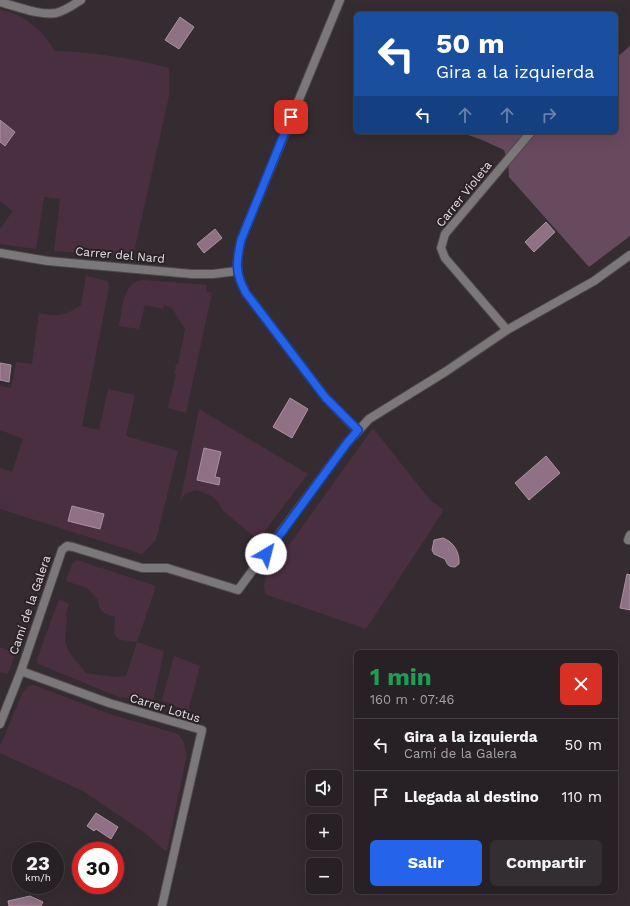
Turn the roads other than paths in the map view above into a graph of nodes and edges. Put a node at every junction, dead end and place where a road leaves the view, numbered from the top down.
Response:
1 (81, 0) edge
2 (340, 0) edge
3 (0, 2) edge
4 (529, 134) edge
5 (0, 253) edge
6 (630, 255) edge
7 (237, 271) junction
8 (507, 330) junction
9 (358, 430) junction
10 (21, 671) junction
11 (0, 724) edge
12 (162, 906) edge

1 - 3 street
2 - 7 street
4 - 8 street, Carrer Violeta
5 - 7 street, Carrer del Nard
6 - 8 street
7 - 9 street
8 - 9 street
9 - 10 street, Camí de la Galera
10 - 11 street, Camí de la Galera
10 - 12 street, Carrer Lotus

